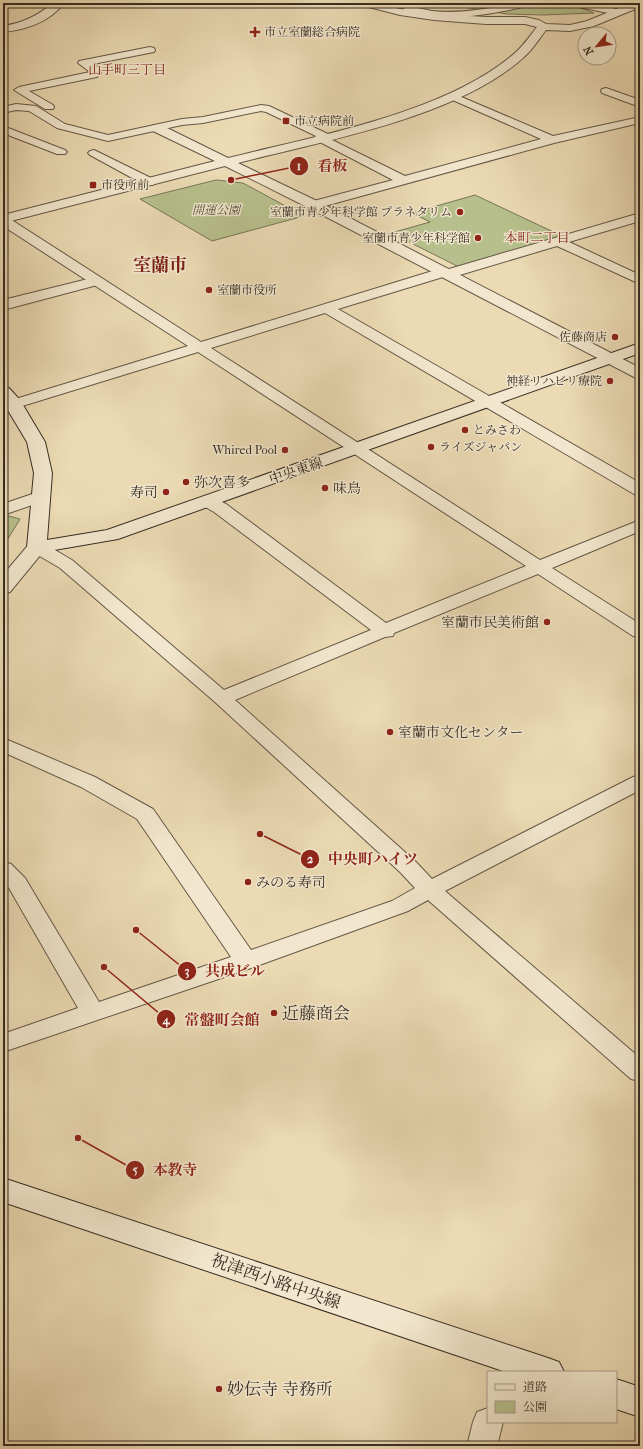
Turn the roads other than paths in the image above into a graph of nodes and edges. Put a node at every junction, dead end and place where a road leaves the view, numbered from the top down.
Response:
1 (60, 3) edge
2 (366, 3) edge
3 (528, 3) edge
4 (574, 3) edge
5 (640, 3) edge
6 (407, 10) dead end
7 (618, 12) junction
8 (543, 27) junction
9 (3, 29) edge
10 (150, 50) dead end
11 (40, 86) junction
12 (10, 89) dead end
13 (606, 91) dead end
14 (452, 96) junction
15 (640, 96) edge
16 (628, 99) junction
17 (640, 104) edge
18 (269, 109) junction
19 (3, 110) edge
20 (640, 115) edge
21 (640, 120) edge
22 (182, 122) junction
23 (607, 127) junction
24 (158, 128) junction
25 (3, 130) edge
26 (121, 136) junction
27 (323, 138) junction
28 (552, 140) junction
29 (61, 152) dead end
30 (94, 153) dead end
31 (228, 162) junction
32 (405, 180) junction
33 (149, 182) junction
34 (314, 205) junction
35 (640, 217) edge
36 (3, 220) edge
37 (559, 242) junction
38 (446, 273) junction
39 (640, 280) edge
40 (96, 281) junction
41 (3, 305) edge
42 (326, 308) junction
43 (198, 347) junction
44 (640, 348) edge
45 (610, 359) junction
46 (640, 374) edge
47 (8, 398) edge
48 (488, 402) junction
49 (356, 450) junction
50 (640, 490) edge
51 (41, 496) junction
52 (208, 501) junction
53 (3, 510) edge
54 (640, 525) edge
55 (37, 547) junction
56 (541, 567) junction
57 (3, 588) edge
58 (386, 632) junction
59 (640, 632) edge
60 (222, 698) junction
61 (3, 744) edge
62 (640, 782) edge
63 (3, 869) edge
64 (430, 890) junction
65 (246, 961) junction
66 (93, 1013) junction
67 (3, 1043) edge
68 (640, 1072) edge
69 (3, 1190) edge
70 (502, 1365) edge
71 (541, 1371) edge
72 (617, 1394) edge
73 (640, 1402) edge
74 (488, 1423) edge
75 (482, 1446) edge

1 - 9 street
2 - 8 street
3 - 6 street
4 - 7 street
5 - 7 street
7 - 8 street
8 - 14 street
10 - 11 street
11 - 12 street
11 - 26 street
13 - 16 street
14 - 27 street
14 - 28 street
15 - 16 street
16 - 17 street
18 - 22 street
18 - 22 street
18 - 27 street
19 - 26 street
20 - 23 street
21 - 23 street
22 - 24 street
23 - 28 street
24 - 26 street
24 - 31 street
25 - 29 street
27 - 31 street
27 - 32 street
28 - 32 street
30 - 33 street
31 - 33 street
31 - 34 street
32 - 34 street
33 - 36 street
34 - 38 street
35 - 37 street
36 - 40 street
37 - 38 street
37 - 39 street
38 - 42 street
38 - 45 street
40 - 41 street
40 - 43 street
42 - 43 street
42 - 48 street
43 - 47 street
43 - 49 street
44 - 45 street, 中央東線
45 - 46 street
45 - 48 street, 中央東線
47 - 51 street
48 - 49 street, 中央東線
48 - 50 street
49 - 52 street, 中央東線
49 - 56 street
51 - 53 street
51 - 55 street
52 - 55 street, 中央東線
52 - 58 street
54 - 56 street
55 - 57 street
55 - 60 street
56 - 58 street
56 - 59 street
58 - 60 street
60 - 64 street
61 - 65 street
62 - 64 street
63 - 66 street
64 - 65 street
64 - 68 street
65 - 66 street
66 - 67 street
69 - 70 street, 祝津西小路中央線
70 - 71 street, 祝津西小路中央線
72 - 73 street
74 - 75 street

